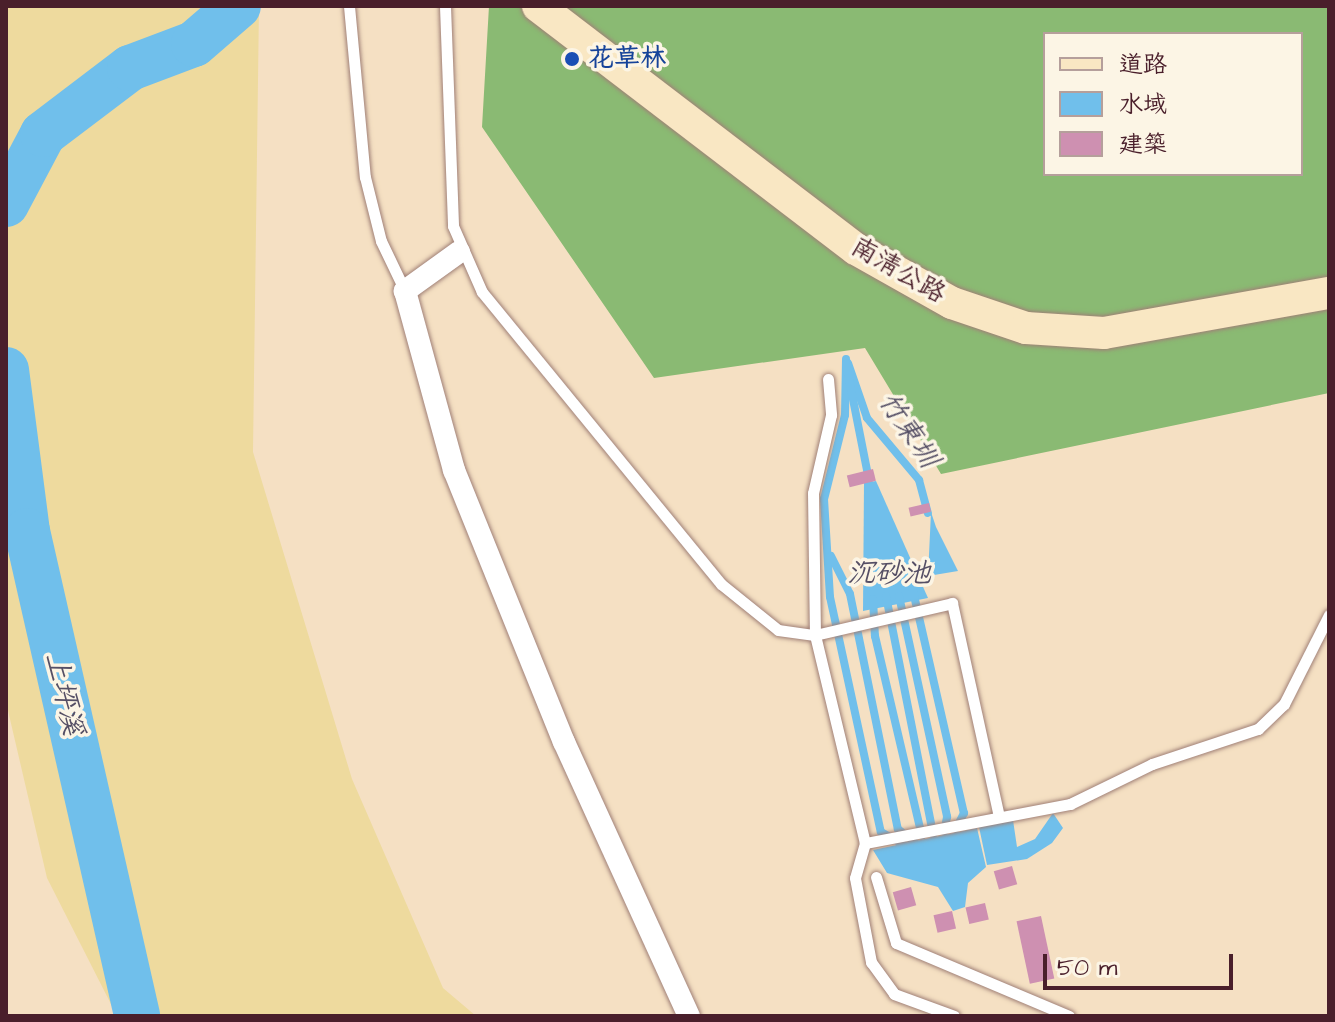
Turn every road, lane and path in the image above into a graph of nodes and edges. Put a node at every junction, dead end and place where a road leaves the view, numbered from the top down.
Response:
1 (349, 6) edge
2 (445, 6) edge
3 (538, 6) edge
4 (459, 252) junction
5 (405, 291) junction
6 (1329, 293) edge
7 (828, 379) dead end
8 (1329, 615) edge
9 (815, 635) junction
10 (998, 813) junction
11 (865, 843) junction
12 (876, 877) dead end
13 (689, 1016) edge
14 (954, 1016) edge
15 (1069, 1016) edge

1 - 5 lane
2 - 4 lane
3 - 6 main road, 南清公路
4 - 5 street
4 - 9 lane
5 - 13 street
7 - 9 lane
8 - 10 lane
9 - 10 lane
9 - 11 lane
10 - 11 lane
11 - 14 lane
12 - 15 lane

